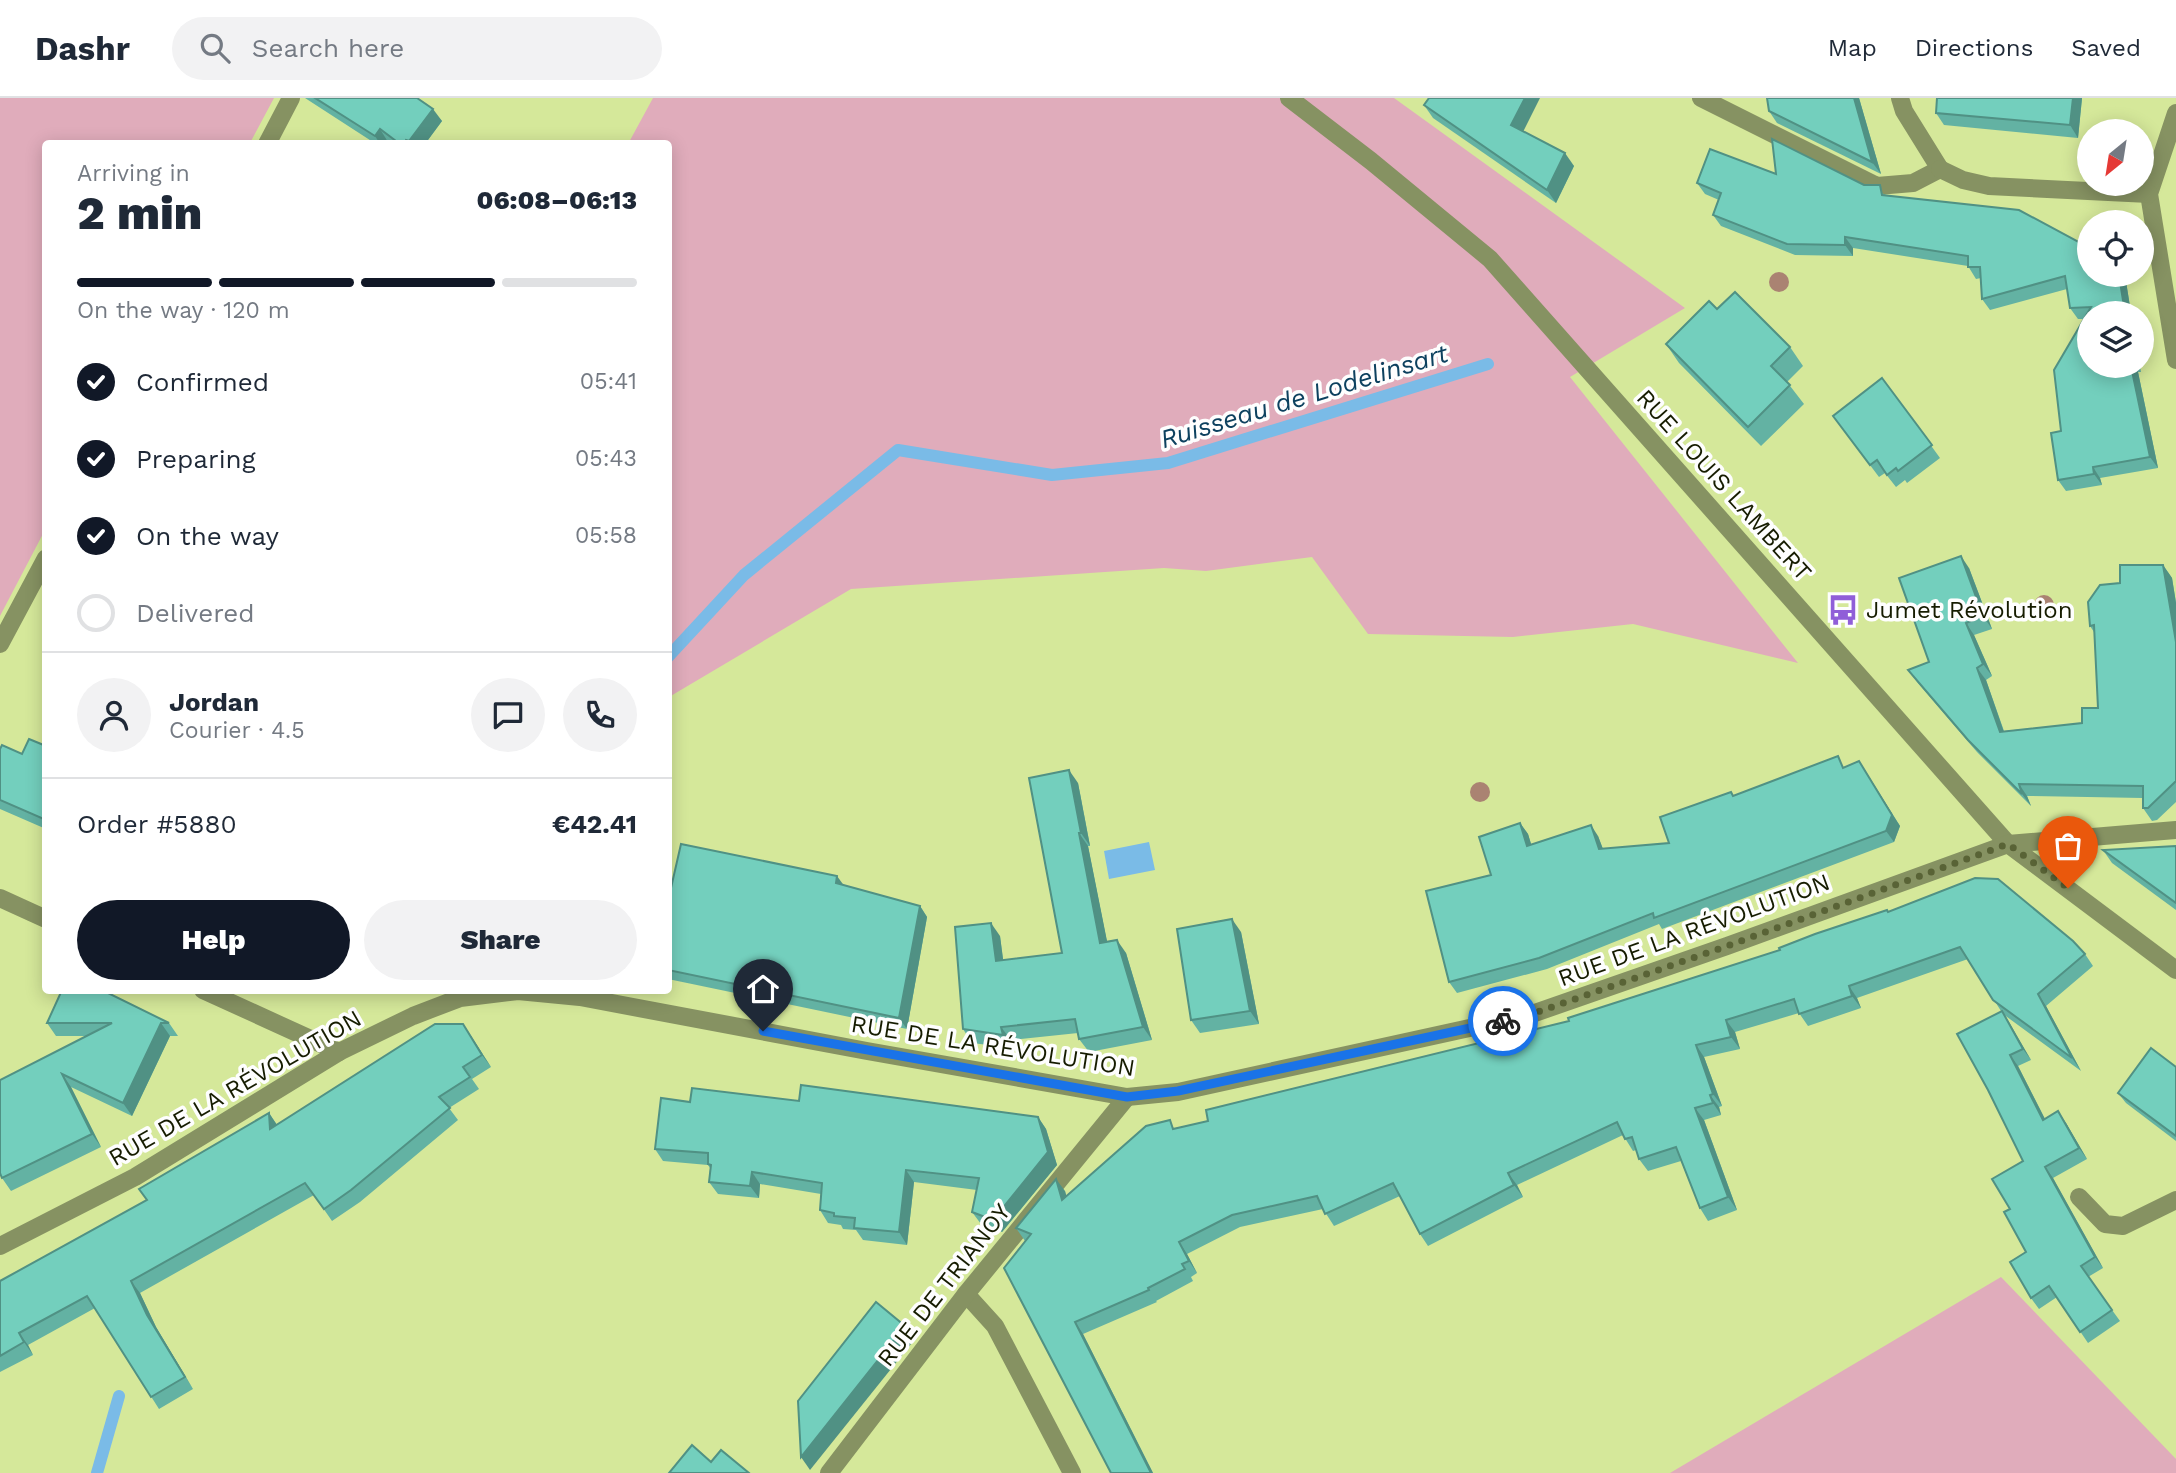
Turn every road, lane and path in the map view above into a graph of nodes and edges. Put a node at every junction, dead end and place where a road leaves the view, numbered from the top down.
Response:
1 (291, 98) edge
2 (1289, 98) edge
3 (1701, 98) edge
4 (1900, 98) edge
5 (2176, 113) edge
6 (269, 140) edge
7 (1940, 169) junction
8 (2154, 182) edge
9 (2077, 190) edge
10 (2150, 196) edge
11 (2176, 360) edge
12 (42, 565) edge
13 (0, 644) edge
14 (2176, 830) edge
15 (2008, 844) junction
16 (0, 898) edge
17 (42, 917) edge
18 (2176, 970) edge
19 (212, 994) edge
20 (493, 994) edge
21 (549, 994) edge
22 (339, 1052) junction
23 (1127, 1097) junction
24 (2079, 1197) dead end
25 (2176, 1200) edge
26 (0, 1247) edge
27 (966, 1294) junction
28 (829, 1473) edge
29 (1072, 1473) edge

1 - 6 street
2 - 15 street, RUE LOUIS LAMBERT
3 - 7 street
4 - 7 street
5 - 8 street
7 - 9 street
10 - 11 street
12 - 13 street
14 - 15 street, RUE DE LA RÉVOLUTION
15 - 18 street, RUE LOUIS LAMBERT
15 - 23 street, RUE DE LA RÉVOLUTION
16 - 17 street
19 - 22 street
20 - 22 street, RUE DE LA RÉVOLUTION
21 - 23 street, RUE DE LA RÉVOLUTION
22 - 26 street, RUE DE LA RÉVOLUTION
23 - 27 street, RUE DE TRIANOY
24 - 25 street
27 - 28 street, RUE DE TRIANOY
27 - 29 street

